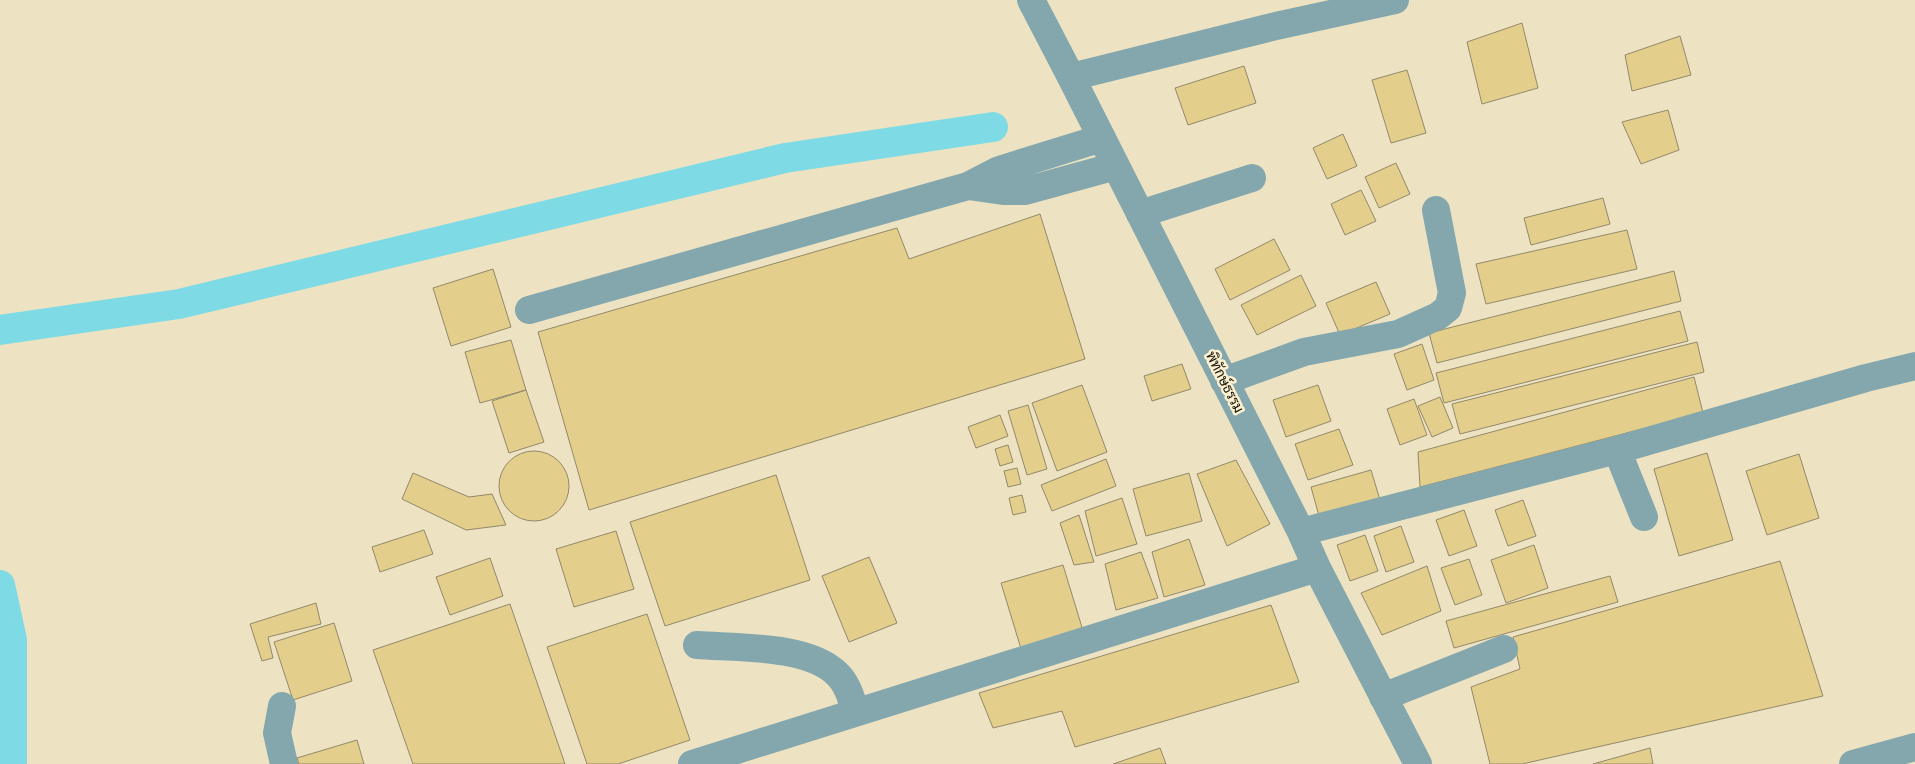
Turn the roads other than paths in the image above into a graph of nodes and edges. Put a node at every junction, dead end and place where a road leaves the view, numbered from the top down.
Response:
1 (1031, 0) edge
2 (1379, 2) edge
3 (1072, 77) junction
4 (1102, 138) junction
5 (1116, 166) junction
6 (1252, 178) dead end
7 (968, 186) junction
8 (1436, 210) dead end
9 (1140, 214) junction
10 (529, 310) dead end
11 (1915, 366) edge
12 (1224, 381) junction
13 (1617, 450) junction
14 (1644, 517) dead end
15 (1300, 532) junction
16 (1317, 568) junction
17 (697, 645) dead end
18 (1504, 649) dead end
19 (1383, 697) junction
20 (282, 706) dead end
21 (855, 712) junction
22 (1915, 747) edge
23 (284, 764) edge
24 (692, 764) edge
25 (1418, 764) edge
26 (1853, 764) edge

1 - 3 street, พิทักษ์ธรรม
2 - 3 street
3 - 4 street, พิทักษ์ธรรม
4 - 5 street, พิทักษ์ธรรม
4 - 7 street
5 - 7 street
5 - 9 street, พิทักษ์ธรรม
6 - 9 street
7 - 10 street
8 - 12 street
9 - 12 street, พิทักษ์ธรรม
11 - 13 street
12 - 15 street, พิทักษ์ธรรม
13 - 14 street
13 - 15 street
15 - 16 street, พิทักษ์ธรรม
16 - 19 street, พิทักษ์ธรรม
16 - 21 street
17 - 21 street
18 - 19 street
19 - 25 street, พิทักษ์ธรรม
20 - 23 street
21 - 24 street
22 - 26 street

